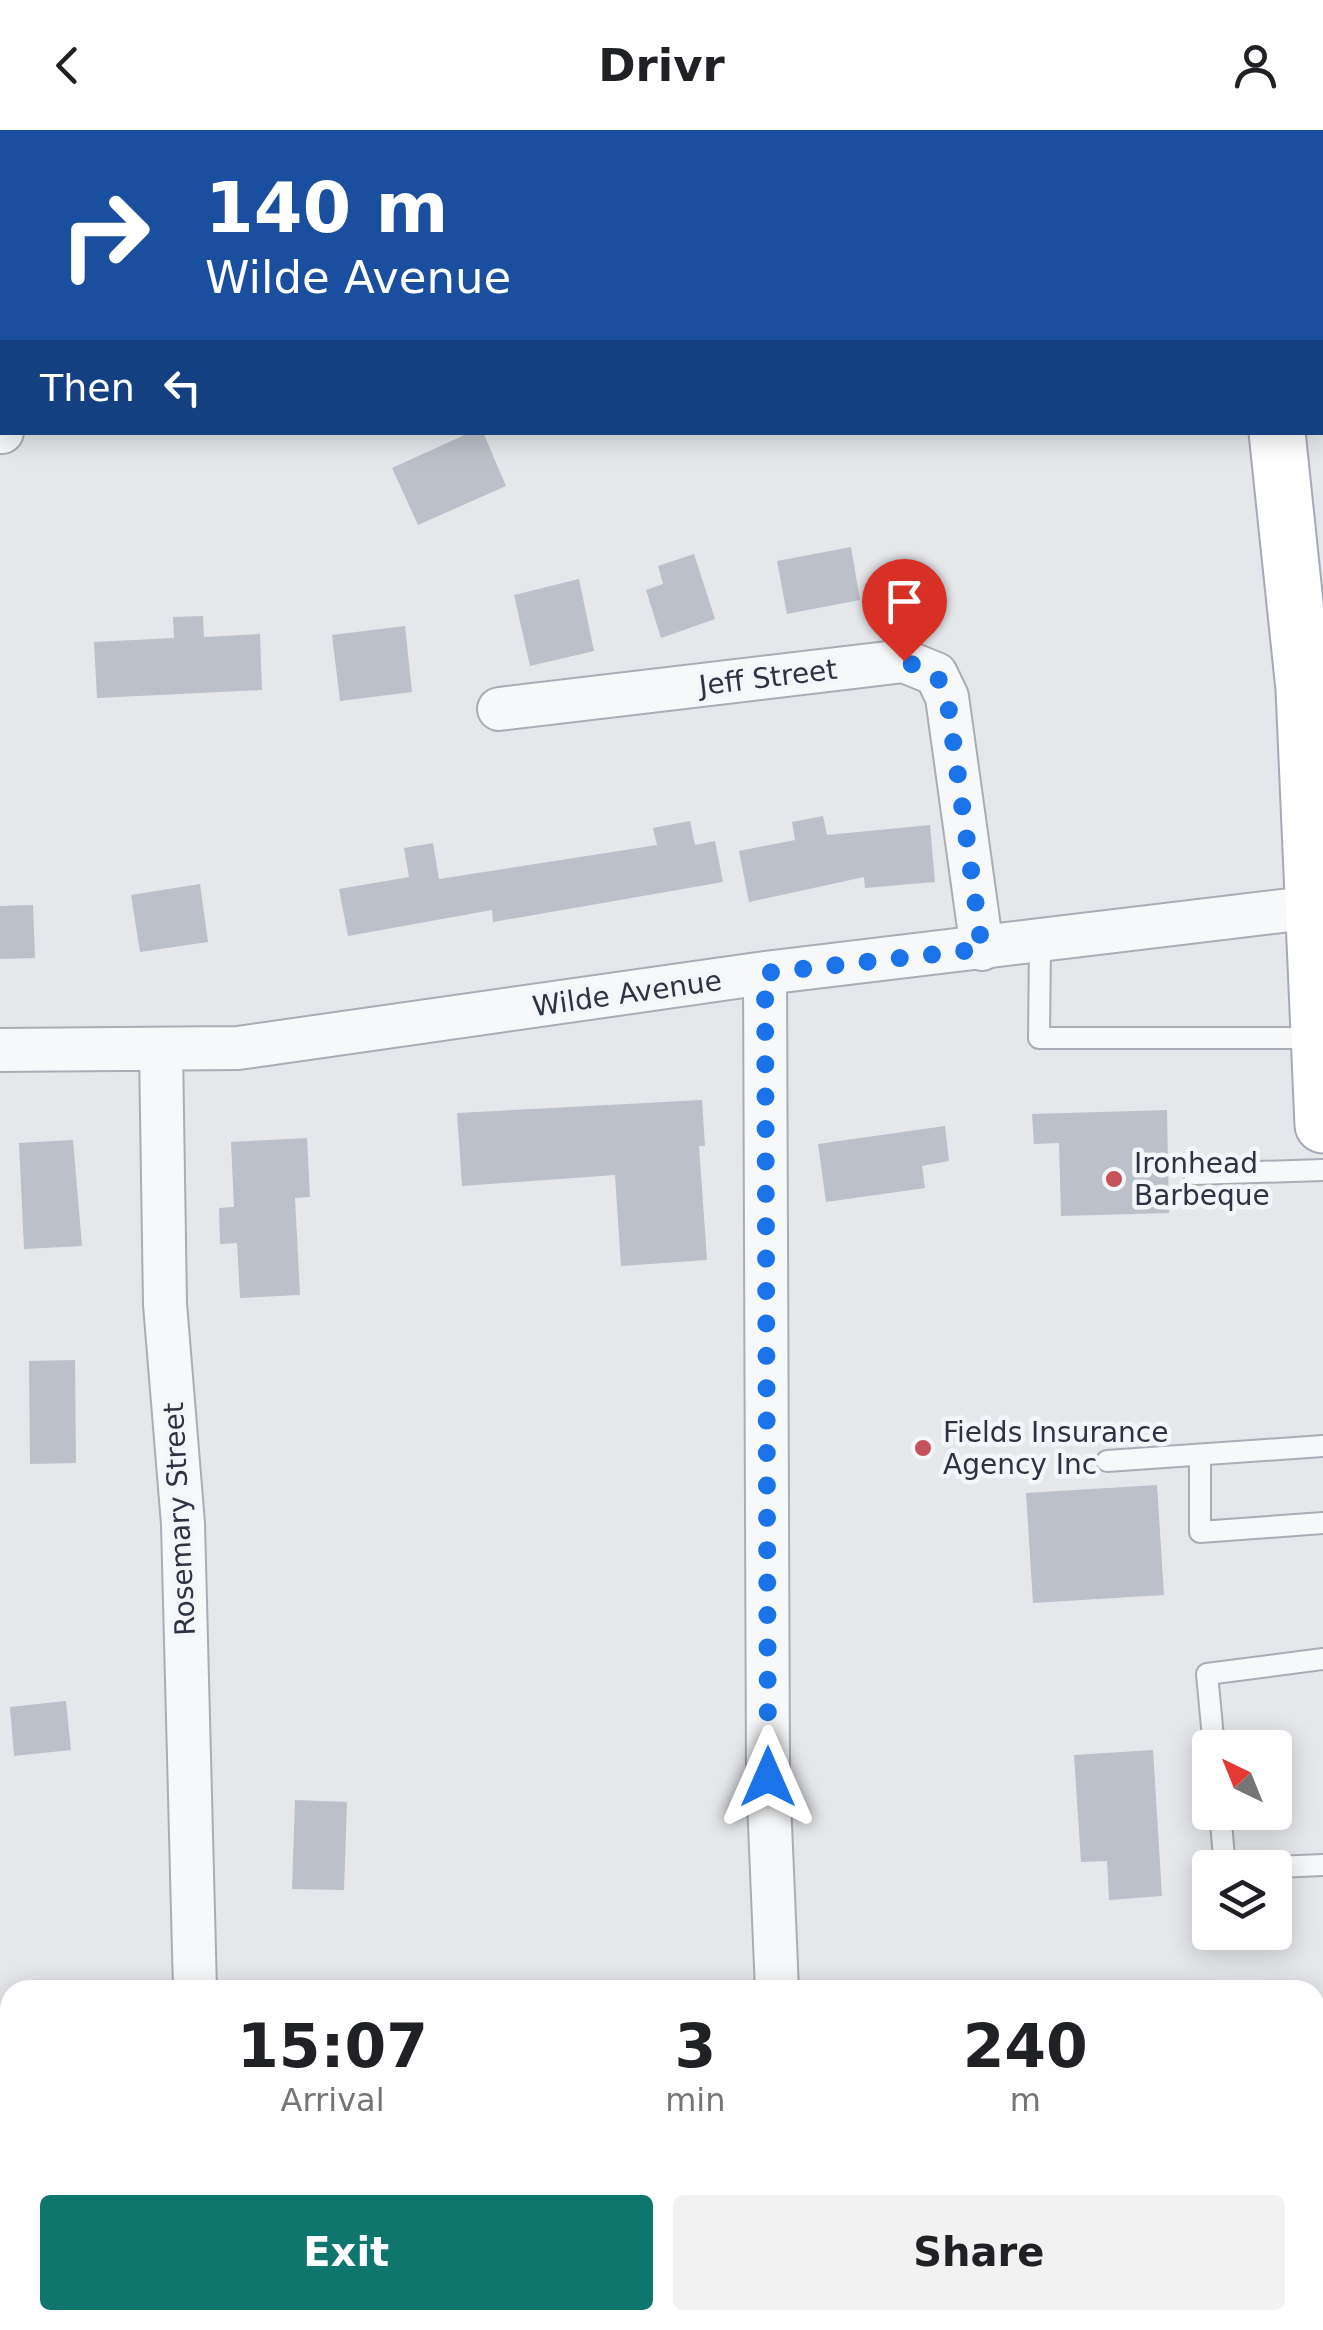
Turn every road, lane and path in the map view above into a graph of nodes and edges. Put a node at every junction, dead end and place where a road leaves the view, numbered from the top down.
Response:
1 (1276, 435) edge
2 (500, 709) dead end
3 (1318, 906) edge
4 (1040, 942) junction
5 (982, 949) junction
6 (765, 973) junction
7 (1318, 1038) junction
8 (162, 1049) junction
9 (0, 1050) edge
10 (1323, 1125) edge
11 (1323, 1170) edge
12 (1194, 1174) dead end
13 (1323, 1446) edge
14 (1200, 1455) junction
15 (1107, 1461) dead end
16 (1323, 1523) edge
17 (1323, 1659) edge
18 (1212, 1730) edge
19 (1323, 1865) edge
20 (1292, 1866) edge
21 (196, 1980) edge
22 (777, 1980) edge

1 - 3 main road
2 - 5 street, Jeff Street
3 - 4 street, Wilde Avenue
3 - 7 main road
4 - 5 street, Wilde Avenue
4 - 7 lane
5 - 6 street, Wilde Avenue
6 - 8 street, Wilde Avenue
6 - 22 street
7 - 10 main road
8 - 9 street, Wilde Avenue
8 - 21 street, Rosemary Street
11 - 12 lane
13 - 14 lane
14 - 15 lane
14 - 16 lane
17 - 18 lane
19 - 20 lane

